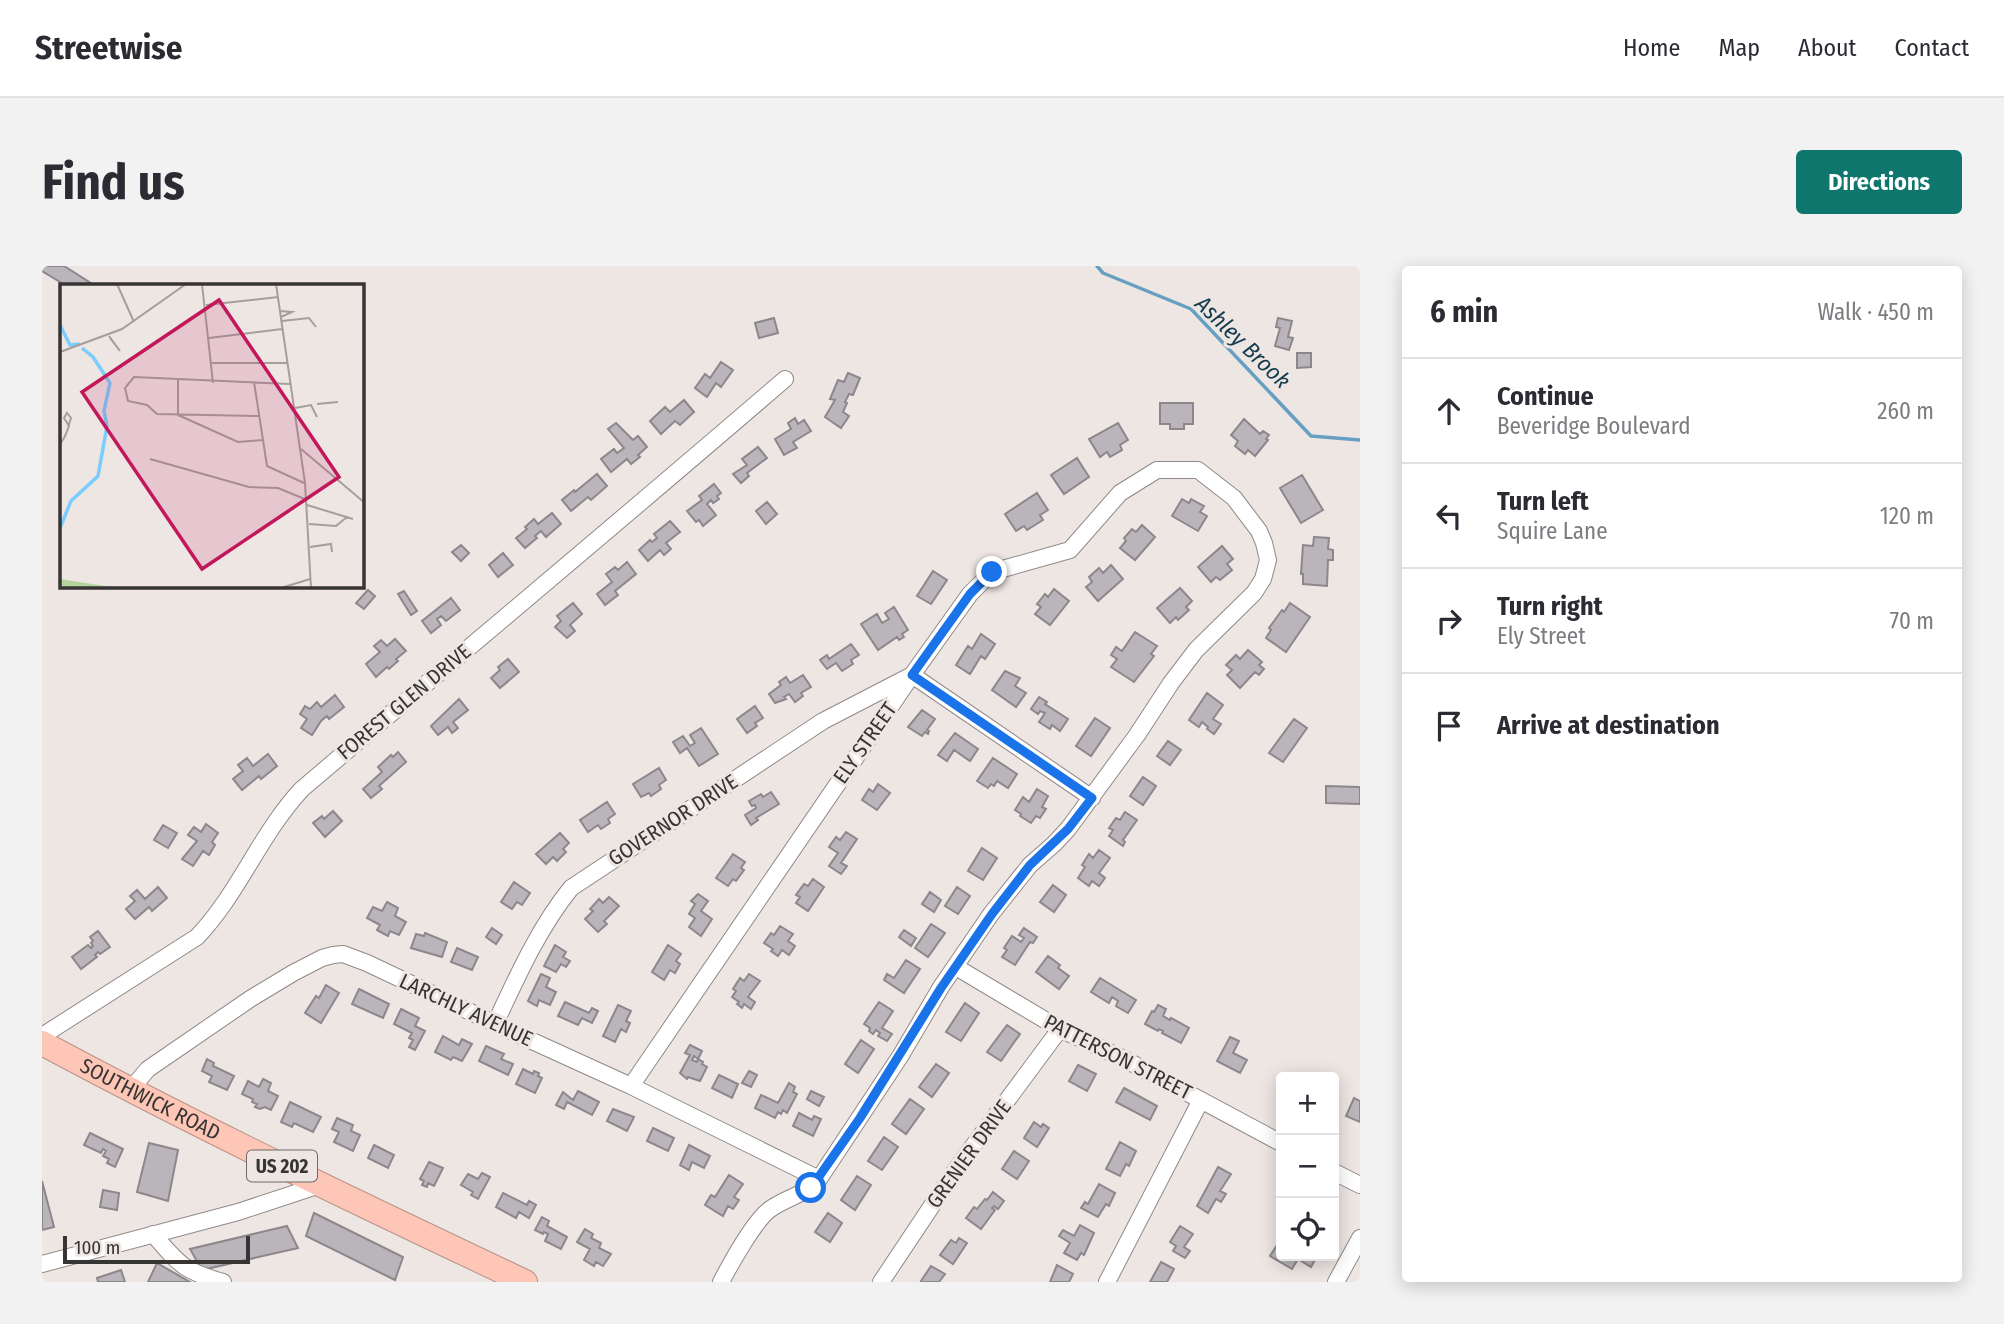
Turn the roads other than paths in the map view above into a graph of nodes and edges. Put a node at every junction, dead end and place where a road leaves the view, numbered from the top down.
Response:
1 (785, 379) dead end
2 (912, 675) junction
3 (1092, 798) junction
4 (956, 967) junction
5 (495, 1024) junction
6 (1060, 1029) junction
7 (42, 1036) edge
8 (42, 1043) edge
9 (631, 1086) junction
10 (130, 1090) junction
11 (1201, 1100) junction
12 (1276, 1140) edge
13 (1339, 1174) edge
14 (819, 1178) junction
15 (320, 1185) junction
16 (1360, 1185) edge
17 (153, 1234) junction
18 (1360, 1238) edge
19 (42, 1264) edge
20 (223, 1282) edge
21 (525, 1282) edge
22 (721, 1282) edge
23 (881, 1282) edge
24 (1107, 1282) edge
25 (1336, 1282) edge

1 - 7 street, FOREST GLEN DRIVE
2 - 3 street
2 - 3 street, ELY STREET
2 - 5 street, GOVERNOR DRIVE
2 - 9 street, ELY STREET
3 - 4 street, ELY STREET
4 - 6 street, PATTERSON STREET
4 - 14 street, ELY STREET
5 - 9 street, LARCHLY AVENUE
5 - 10 street, LARCHLY AVENUE
6 - 11 street, PATTERSON STREET
6 - 23 street, GRENIER DRIVE
8 - 10 highway, SOUTHWICK ROAD / US 202
9 - 14 street, LARCHLY AVENUE
10 - 15 highway, SOUTHWICK ROAD / US 202
11 - 12 street, PATTERSON STREET
11 - 24 street
13 - 16 street
14 - 22 street
15 - 17 street
15 - 21 highway, SOUTHWICK ROAD / US 202
17 - 19 street
17 - 20 street
18 - 25 street

